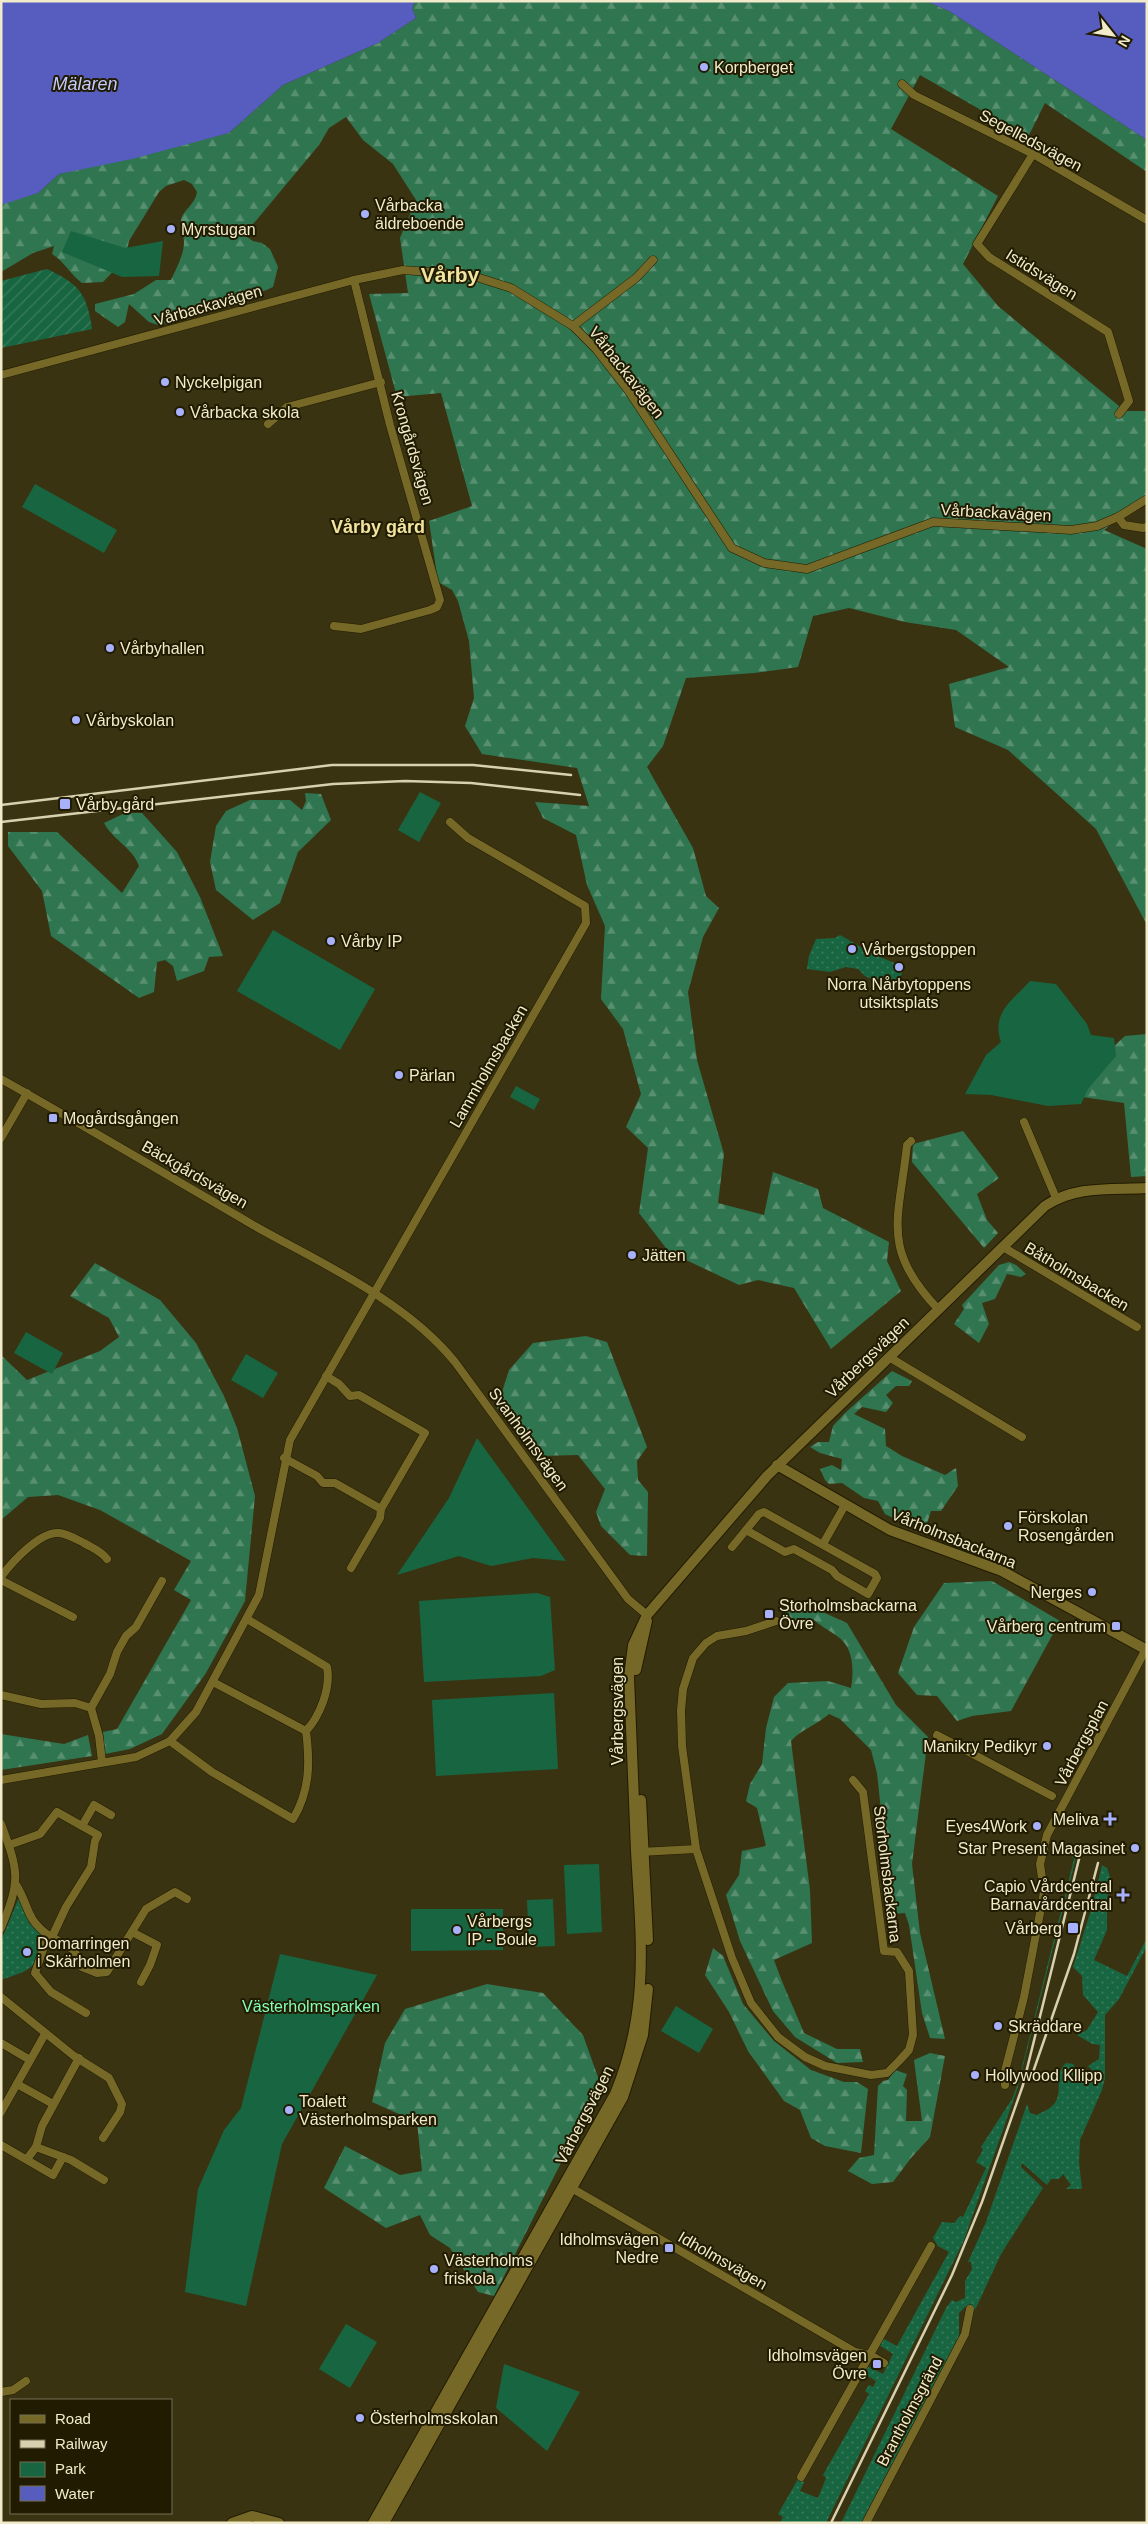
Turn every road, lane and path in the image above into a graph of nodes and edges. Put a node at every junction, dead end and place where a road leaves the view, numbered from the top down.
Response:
1 (902, 84) dead end
2 (1033, 154) junction
3 (1147, 220) edge
4 (653, 260) dead end
5 (354, 280) junction
6 (573, 326) junction
7 (1, 375) edge
8 (381, 382) junction
9 (1119, 414) dead end
10 (268, 424) dead end
11 (1147, 499) edge
12 (1118, 516) junction
13 (1147, 526) edge
14 (334, 626) dead end
15 (450, 822) dead end
16 (1, 1079) edge
17 (27, 1093) junction
18 (1024, 1122) dead end
19 (1, 1138) edge
20 (911, 1141) dead end
21 (1147, 1188) edge
22 (1056, 1198) junction
23 (1003, 1247) junction
24 (374, 1294) junction
25 (938, 1310) junction
26 (1137, 1327) dead end
27 (889, 1358) junction
28 (326, 1376) junction
29 (1022, 1437) dead end
30 (284, 1458) junction
31 (777, 1465) junction
32 (845, 1505) junction
33 (381, 1509) junction
34 (746, 1530) junction
35 (823, 1544) junction
36 (732, 1547) dead end
37 (107, 1558) dead end
38 (352, 1568) dead end
39 (1, 1579) edge
40 (162, 1581) dead end
41 (647, 1615) junction
42 (73, 1617) dead end
43 (247, 1619) junction
44 (776, 1621) dead end
45 (1146, 1650) edge
46 (213, 1682) junction
47 (1, 1695) edge
48 (91, 1708) junction
49 (306, 1732) junction
50 (937, 1735) dead end
51 (170, 1741) junction
52 (102, 1762) junction
53 (1, 1780) edge
54 (853, 1780) dead end
55 (1052, 1796) dead end
56 (110, 1815) dead end
57 (1, 1824) edge
58 (82, 1826) junction
59 (9, 1845) junction
60 (696, 1849) junction
61 (640, 1852) junction
62 (15, 1883) junction
63 (187, 1899) dead end
64 (1, 1902) edge
65 (10, 1905) junction
66 (1, 1928) edge
67 (132, 1932) junction
68 (50, 1936) junction
69 (141, 1982) dead end
70 (1, 1997) edge
71 (86, 2013) dead end
72 (45, 2034) junction
73 (1, 2043) edge
74 (79, 2058) junction
75 (30, 2060) junction
76 (17, 2084) junction
77 (1005, 2085) dead end
78 (53, 2104) junction
79 (1, 2112) edge
80 (103, 2138) dead end
81 (1, 2145) edge
82 (36, 2147) junction
83 (63, 2157) junction
84 (27, 2160) junction
85 (104, 2180) dead end
86 (569, 2186) junction
87 (931, 2246) dead end
88 (970, 2309) dead end
89 (870, 2355) junction
90 (884, 2362) dead end
91 (26, 2381) dead end
92 (1, 2392) edge
93 (801, 2477) dead end
94 (232, 2523) edge
95 (279, 2523) edge
96 (373, 2523) edge
97 (384, 2523) edge
98 (866, 2523) edge

1 - 2 street, Segelledsvägen
2 - 3 street, Segelledsvägen
2 - 9 street, Istidsvägen
4 - 6 street
5 - 6 street, Vårbackavägen
5 - 7 street, Vårbackavägen
5 - 8 street, Krongårdsvägen
6 - 12 street, Vårbackavägen
8 - 10 street
8 - 14 street, Krongårdsvägen
11 - 12 street, Vårbackavägen
12 - 13 street
15 - 24 street, Lammholmsbacken
16 - 17 street, Bäckgårdsvägen
17 - 19 street
17 - 24 street, Bäckgårdsvägen
18 - 22 street
20 - 25 street
21 - 22 street, Vårbergsvägen
22 - 23 street, Vårbergsvägen
23 - 25 street, Vårbergsvägen
23 - 26 street, Båtholmsbacken
24 - 28 street, Lammholmsbacken
24 - 41 street, Svanholmsvägen
25 - 27 street, Vårbergsvägen
27 - 29 street
27 - 31 street, Vårbergsvägen
28 - 30 street, Lammholmsbacken
28 - 33 street
30 - 33 street
30 - 43 street, Lammholmsbacken
31 - 32 street, Vårholmsbackarna
31 - 41 street, Vårbergsvägen
32 - 35 street
32 - 45 street, Vårholmsbackarna
33 - 38 street
34 - 35 street
34 - 35 street
34 - 36 street
37 - 39 street
39 - 42 street
40 - 48 street
41 - 61 street, Vårbergsvägen
43 - 46 street, Lammholmsbacken
43 - 49 street
44 - 60 street, Storholmsbackarna
45 - 77 street, Vårbergsplan
46 - 49 street
46 - 51 street, Lammholmsbacken
47 - 48 street
48 - 52 street
49 - 51 street
50 - 55 street
51 - 52 street, Lammholmsbacken
52 - 53 street, Lammholmsbacken
54 - 60 street, Storholmsbackarna
56 - 58 street
57 - 59 street
58 - 59 street
58 - 68 street
59 - 62 street
60 - 61 street
61 - 86 street, Vårbergsvägen
62 - 65 street
62 - 68 street
63 - 67 street
64 - 65 street
65 - 66 street
67 - 68 street
67 - 69 street
68 - 71 street
70 - 72 street
72 - 74 street
72 - 75 street
73 - 75 street
74 - 78 street
74 - 80 street
75 - 76 street
76 - 78 street
76 - 79 street
78 - 82 street
81 - 84 street
82 - 83 street
82 - 84 street
83 - 84 street
83 - 85 street
86 - 89 street, Idholmsvägen
86 - 96 street, Vårbergsvägen
86 - 97 street, Vårbergsvägen
87 - 89 street
88 - 98 street, Brantholmsgränd
89 - 90 street, Idholmsvägen
89 - 93 street
91 - 92 street
94 - 95 street

